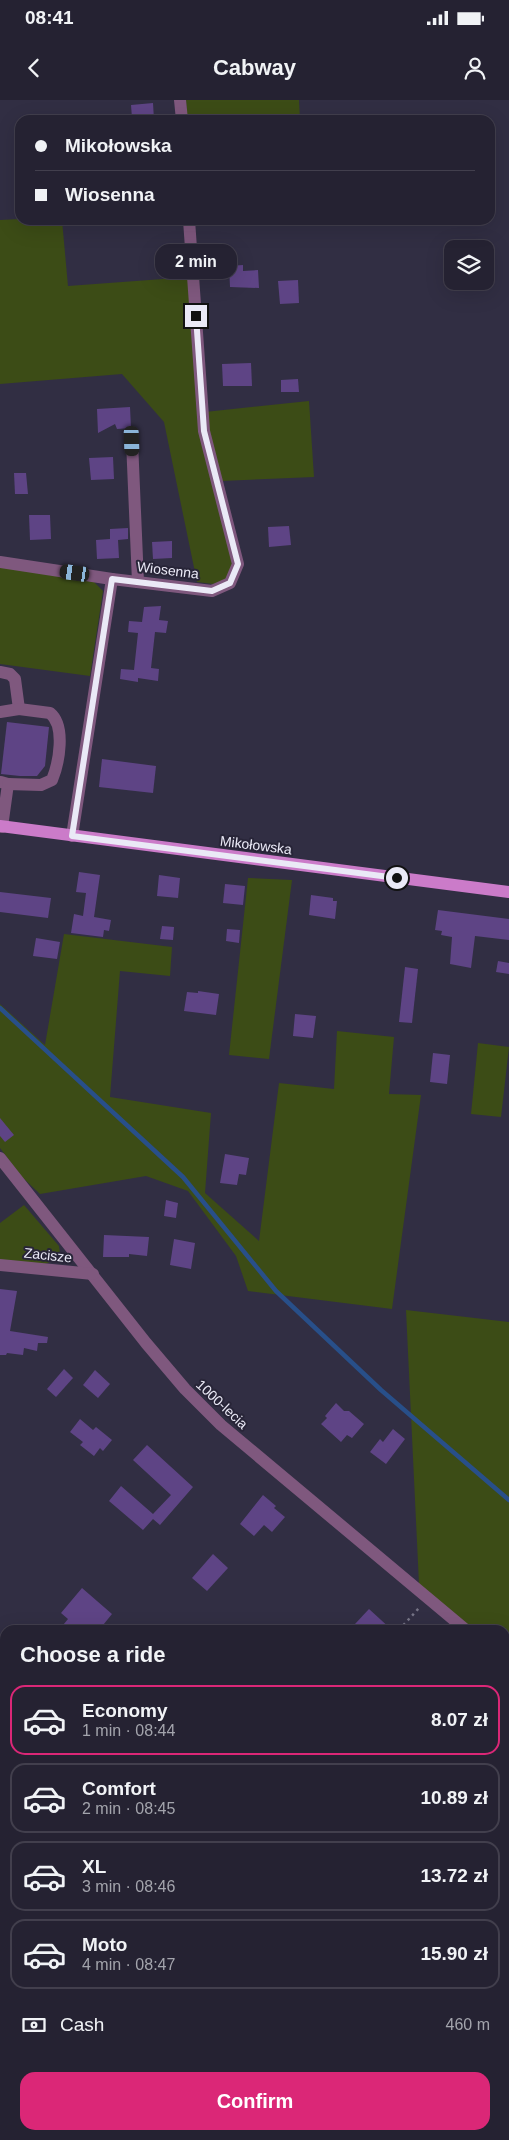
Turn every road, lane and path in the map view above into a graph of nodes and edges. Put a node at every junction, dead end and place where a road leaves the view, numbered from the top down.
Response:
1 (180, 100) edge
2 (182, 115) edge
3 (189, 225) edge
4 (132, 441) dead end
5 (0, 562) edge
6 (112, 579) junction
7 (138, 582) junction
8 (0, 672) edge
9 (19, 709) junction
10 (0, 712) edge
11 (4, 783) edge
12 (1, 826) edge
13 (72, 836) junction
14 (509, 892) edge
15 (0, 1158) edge
16 (0, 1265) edge
17 (93, 1274) junction
18 (428, 1597) junction
19 (404, 1625) edge
20 (460, 1625) edge

1 - 2 street
3 - 7 street, Wiosenna
4 - 7 street
5 - 6 street, Wiosenna
6 - 7 street, Wiosenna
6 - 13 street
8 - 9 street
9 - 10 street
9 - 11 street
11 - 12 street
12 - 13 main road, Mikołowska
13 - 14 main road, Mikołowska
15 - 17 street, 1000-lecia
16 - 17 street, Zacisze
17 - 18 street, 1000-lecia
18 - 19 path
18 - 20 street, 1000-lecia

